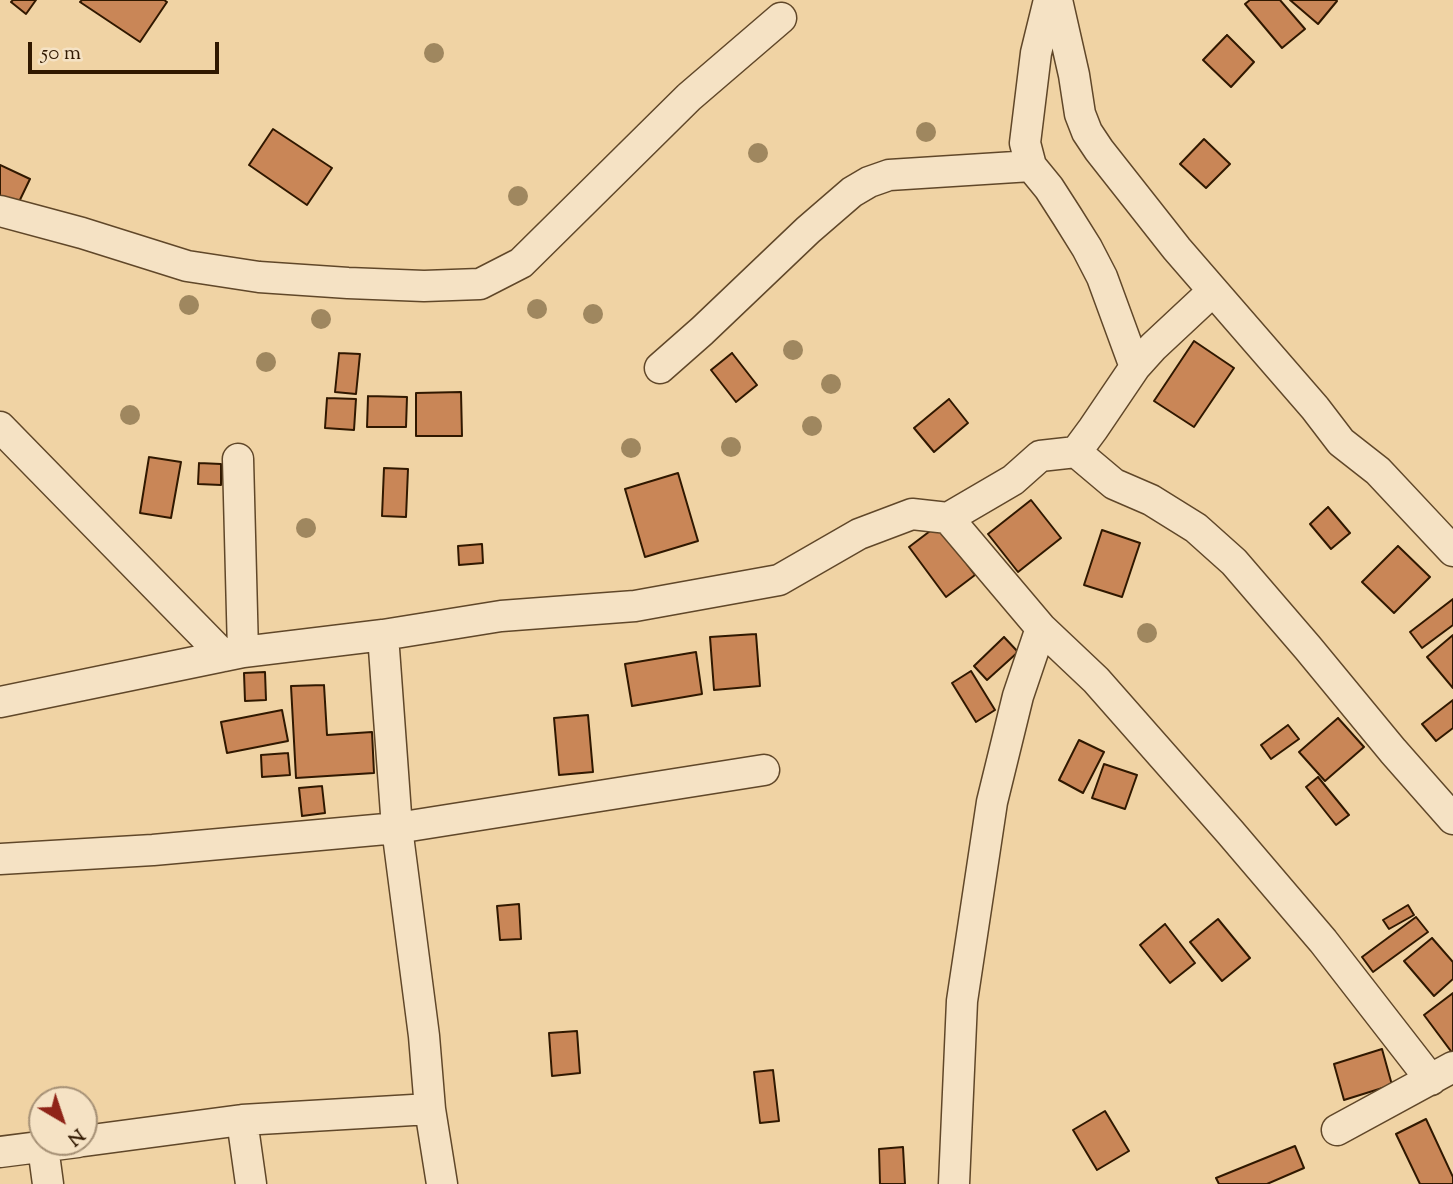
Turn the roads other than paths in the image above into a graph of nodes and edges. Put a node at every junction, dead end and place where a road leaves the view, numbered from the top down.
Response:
1 (1049, 0) edge
2 (1057, 0) edge
3 (781, 18) dead end
4 (1031, 166) junction
5 (0, 211) edge
6 (1213, 291) junction
7 (1135, 367) junction
8 (660, 368) dead end
9 (0, 427) edge
10 (1076, 452) junction
11 (237, 459) dead end
12 (948, 518) junction
13 (1453, 551) edge
14 (1041, 628) junction
15 (383, 635) junction
16 (234, 654) junction
17 (0, 702) edge
18 (764, 770) dead end
19 (1453, 819) edge
20 (397, 828) junction
21 (0, 859) edge
22 (1442, 1074) edge
23 (430, 1109) junction
24 (242, 1120) junction
25 (1337, 1130) dead end
26 (98, 1139) edge
27 (28, 1149) edge
28 (0, 1152) edge
29 (44, 1156) edge
30 (48, 1184) edge
31 (251, 1184) edge
32 (442, 1184) edge
33 (954, 1184) edge

1 - 4 street
2 - 6 street
3 - 5 street
4 - 7 street
4 - 8 street
6 - 7 street
6 - 13 street
7 - 10 street
9 - 16 street
10 - 12 street
10 - 19 street
11 - 16 street
12 - 14 street
12 - 15 street
14 - 22 street
14 - 33 street
15 - 16 street
15 - 20 street
16 - 17 street
18 - 20 street
20 - 21 street
20 - 23 street
22 - 25 street
23 - 24 street
23 - 32 street
24 - 26 street
24 - 31 street
27 - 28 street
29 - 30 street

